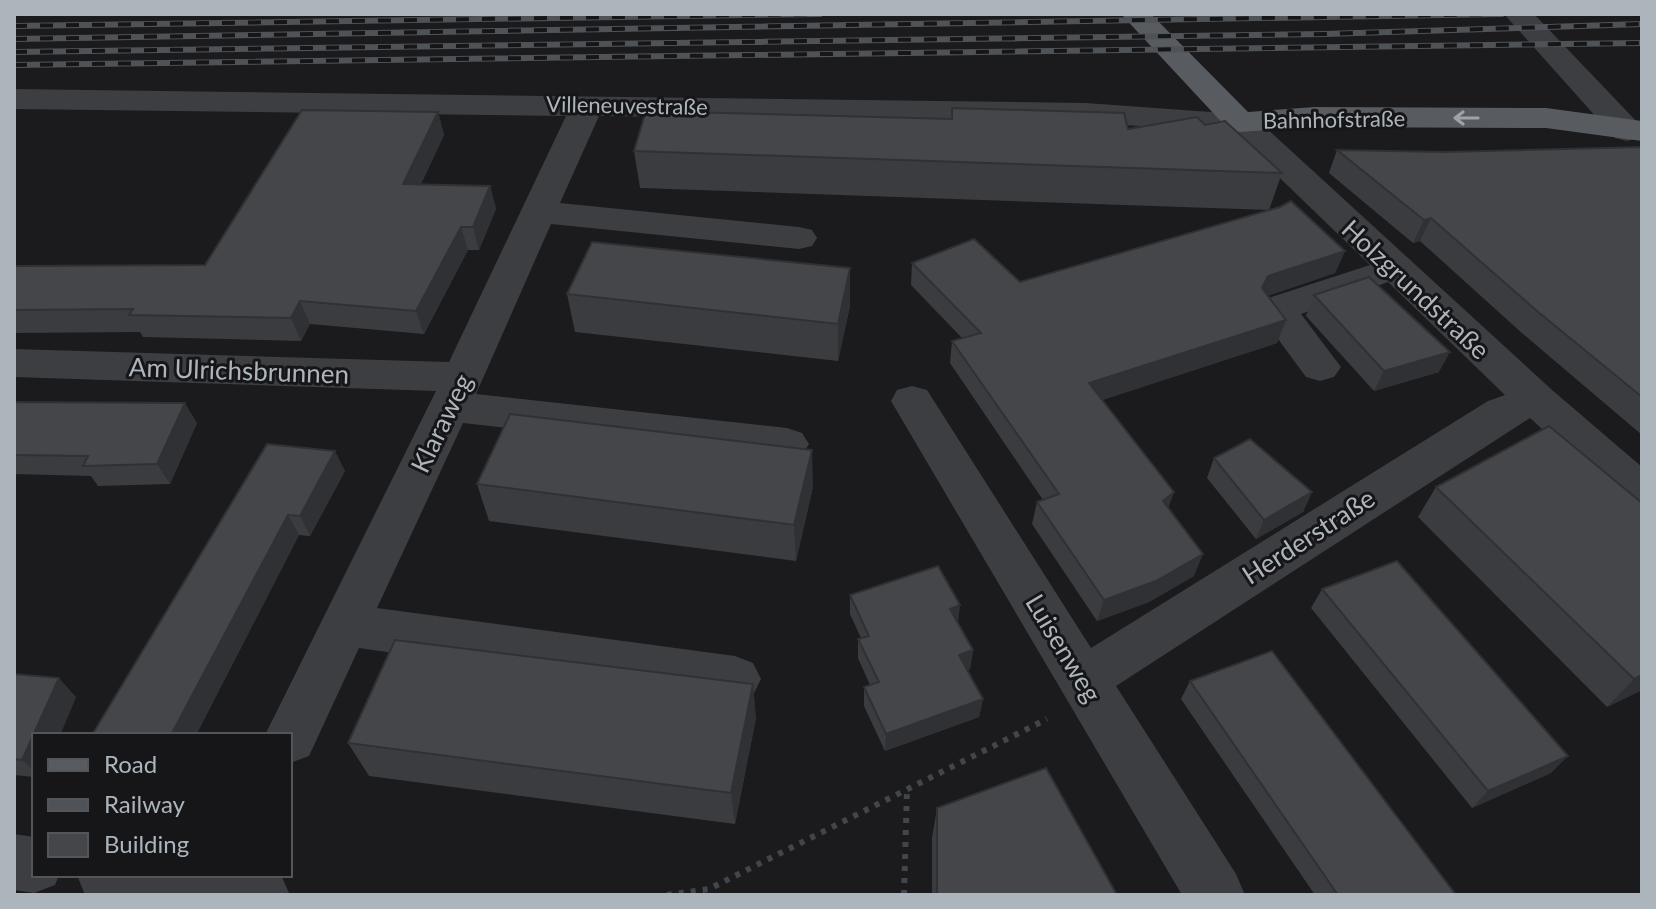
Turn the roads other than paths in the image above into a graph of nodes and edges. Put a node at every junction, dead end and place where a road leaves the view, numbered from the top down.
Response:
1 (1135, 14) edge
2 (1518, 14) edge
3 (1197, 77) junction
4 (14, 99) edge
5 (588, 104) junction
6 (1136, 114) junction
7 (1240, 122) junction
8 (1634, 131) edge
9 (539, 212) junction
10 (799, 238) dead end
11 (1397, 269) junction
12 (14, 363) edge
13 (1320, 367) dead end
14 (456, 392) junction
15 (1536, 400) junction
16 (912, 401) dead end
17 (787, 444) edge
18 (1642, 493) edge
19 (345, 625) junction
20 (735, 679) edge
21 (1083, 680) junction
22 (292, 735) edge
23 (127, 877) edge
24 (234, 887) edge
25 (1215, 895) edge

1 - 3 main road, Holzgrundstraße
2 - 8 street, Bahnhofstraße
3 - 6 street
3 - 7 main road, Holzgrundstraße
4 - 5 street, Villeneuvestraße
5 - 6 street, Villeneuvestraße
5 - 9 street, Klaraweg
6 - 7 street, Villeneuvestraße
7 - 8 main road, Bahnhofstraße
7 - 11 street, Holzgrundstraße
9 - 10 street
9 - 14 street, Klaraweg
11 - 13 street
11 - 15 street, Holzgrundstraße
12 - 14 street, Am Ulrichsbrunnen
14 - 17 street, Am Ulrichsbrunnen
14 - 19 street, Klaraweg
15 - 18 street, Holzgrundstraße
15 - 21 street, Herderstraße
16 - 21 street, Luisenweg
19 - 20 street
19 - 22 street, Klaraweg
21 - 25 street, Luisenweg
23 - 24 street

